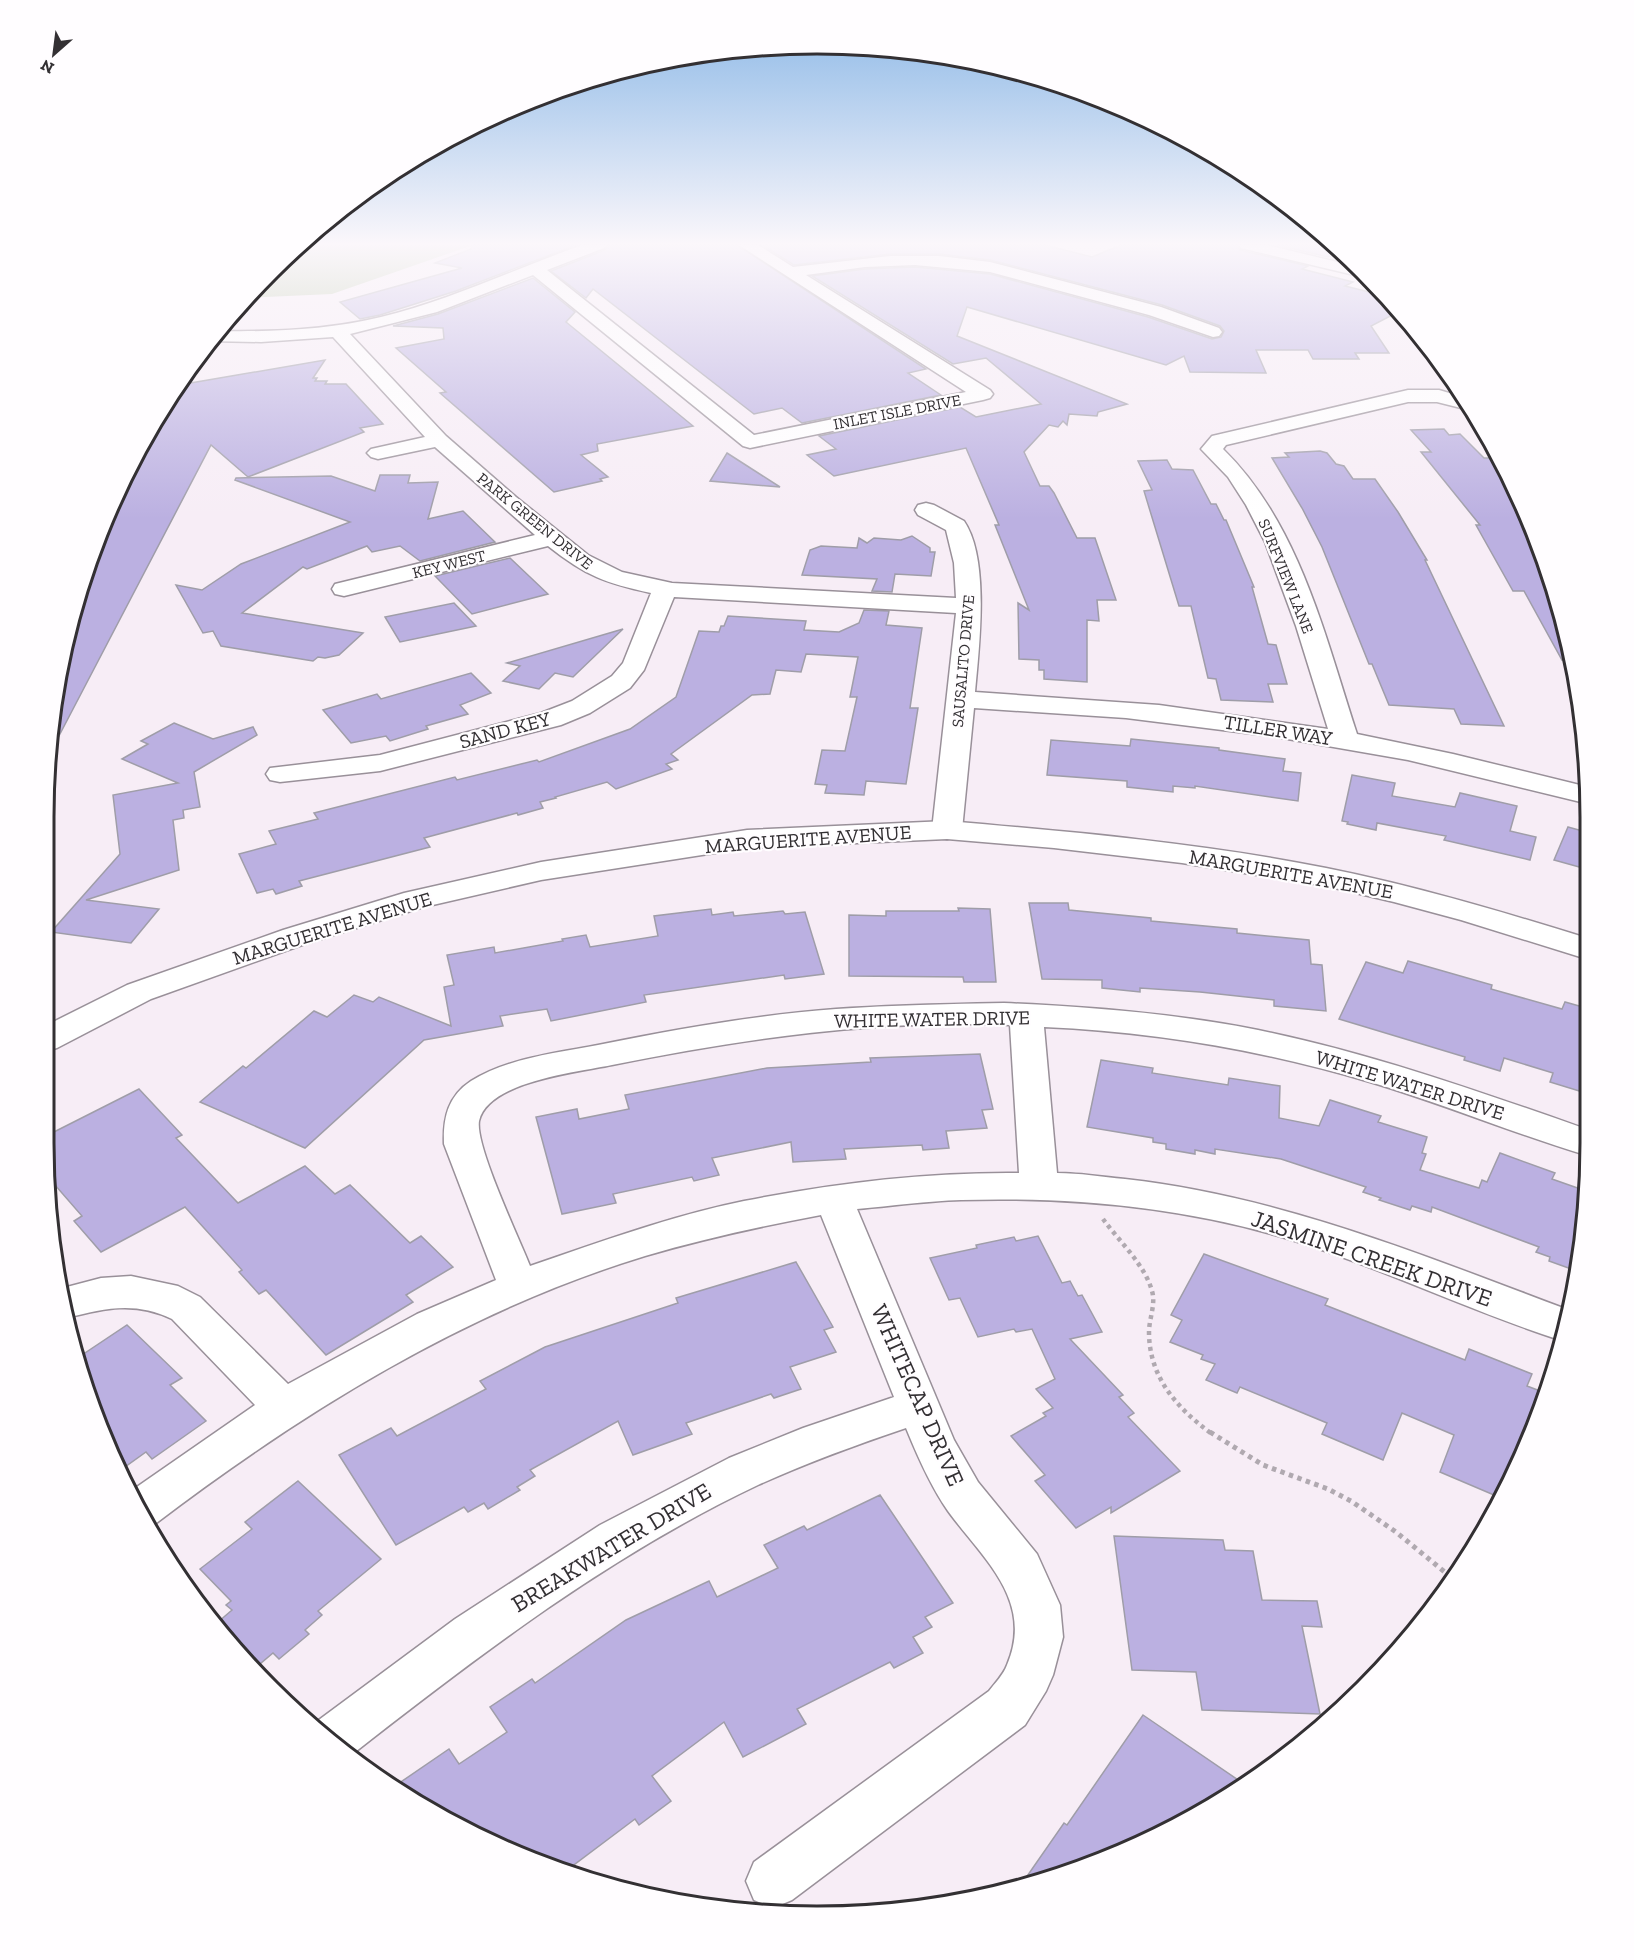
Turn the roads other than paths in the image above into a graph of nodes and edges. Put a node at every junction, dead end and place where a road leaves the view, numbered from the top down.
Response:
1 (245, 336) edge
2 (287, 336) edge
3 (342, 336) edge
4 (619, 336) edge
5 (891, 336) edge
6 (1456, 402) edge
7 (439, 440) junction
8 (378, 453) dead end
9 (926, 510) dead end
10 (553, 538) junction
11 (344, 589) dead end
12 (665, 590) junction
13 (969, 606) junction
14 (961, 699) junction
15 (1345, 740) junction
16 (280, 774) dead end
17 (1579, 794) edge
18 (947, 831) junction
19 (1580, 947) edge
20 (1026, 1015) junction
21 (54, 1036) edge
22 (1580, 1140) edge
23 (1040, 1185) junction
24 (834, 1199) junction
25 (519, 1287) junction
26 (71, 1301) edge
27 (1558, 1323) edge
28 (919, 1406) junction
29 (285, 1408) junction
30 (146, 1505) edge
31 (337, 1735) edge
32 (773, 1881) dead end

1 - 2 street
3 - 7 street, PARK GREEN DRIVE
4 - 5 street, INLET ISLE DRIVE
6 - 15 street, SURFVIEW LANE
7 - 8 street
7 - 10 street, PARK GREEN DRIVE
9 - 13 street, SAUSALITO DRIVE
10 - 11 street, KEY WEST
10 - 12 street, PARK GREEN DRIVE
12 - 13 street, PARK GREEN DRIVE
12 - 16 street, SAND KEY
13 - 14 street, SAUSALITO DRIVE
14 - 15 street, TILLER WAY
14 - 18 street, SAUSALITO DRIVE
15 - 17 street, TILLER WAY
18 - 19 street, MARGUERITE AVENUE
18 - 21 street, MARGUERITE AVENUE
20 - 22 street, WHITE WATER DRIVE
20 - 23 street
20 - 25 street, WHITE WATER DRIVE
23 - 24 street, JASMINE CREEK DRIVE
23 - 27 street, JASMINE CREEK DRIVE
24 - 25 street, JASMINE CREEK DRIVE
24 - 28 street, WHITECAP DRIVE
25 - 29 street, JASMINE CREEK DRIVE
26 - 29 street
28 - 31 street, BREAKWATER DRIVE
28 - 32 street, WHITECAP DRIVE
29 - 30 street, JASMINE CREEK DRIVE

